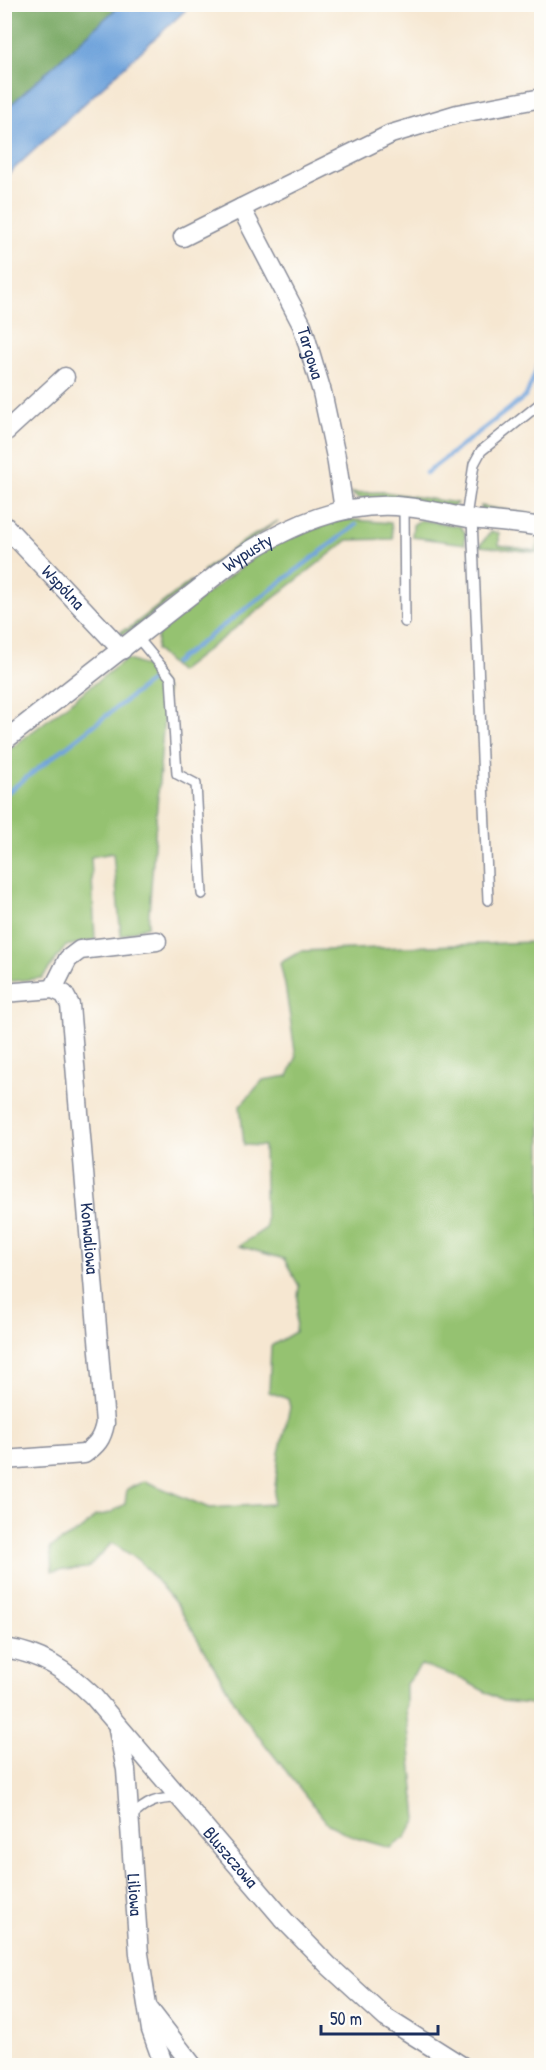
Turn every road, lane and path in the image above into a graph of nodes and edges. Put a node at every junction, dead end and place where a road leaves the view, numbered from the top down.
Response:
1 (542, 98) edge
2 (241, 208) junction
3 (183, 237) dead end
4 (65, 377) dead end
5 (542, 402) edge
6 (4, 433) edge
7 (404, 507) junction
8 (344, 510) junction
9 (469, 518) junction
10 (542, 527) edge
11 (8, 536) edge
12 (405, 622) dead end
13 (138, 638) junction
14 (122, 650) junction
15 (4, 741) edge
16 (202, 894) dead end
17 (488, 900) dead end
18 (157, 941) dead end
19 (53, 989) junction
20 (4, 993) edge
21 (4, 1460) edge
22 (4, 1648) edge
23 (116, 1724) junction
24 (179, 1798) junction
25 (129, 1820) junction
26 (148, 2007) junction
27 (164, 2066) edge
28 (193, 2066) edge
29 (462, 2066) edge

1 - 2 street
2 - 3 street
2 - 8 street, Targowa
4 - 6 street
5 - 9 lane
7 - 8 street, Wypusty
7 - 9 street, Wypusty
7 - 12 lane
8 - 13 street, Wypusty
9 - 10 street, Wypusty
9 - 17 lane
11 - 14 street, Wspólna
13 - 14 street, Wypusty
13 - 16 lane
14 - 15 street, Wypusty
18 - 19 street
19 - 20 street
19 - 21 street, Konwaliowa
22 - 23 street, Bluszczowa
23 - 24 street, Bluszczowa
23 - 25 street, Liliowa
24 - 25 lane
24 - 29 street, Bluszczowa
25 - 26 street, Liliowa
26 - 27 street, Liliowa
26 - 28 street

